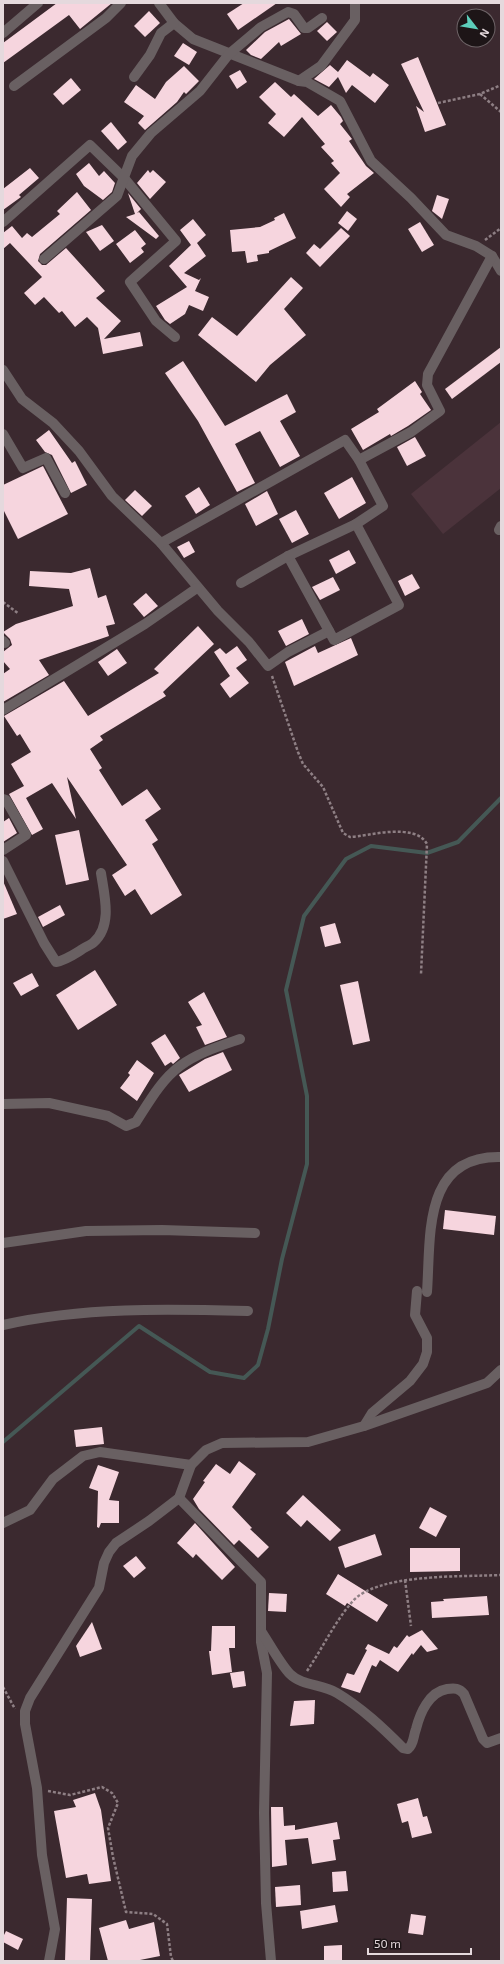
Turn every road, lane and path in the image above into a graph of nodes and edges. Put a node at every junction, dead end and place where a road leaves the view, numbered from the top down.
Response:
1 (38, 3) edge
2 (121, 3) edge
3 (159, 3) edge
4 (355, 3) edge
5 (322, 18) dead end
6 (174, 23) junction
7 (3, 33) edge
8 (229, 54) junction
9 (134, 77) dead end
10 (299, 81) junction
11 (501, 85) edge
12 (14, 86) dead end
13 (480, 94) junction
14 (438, 103) dead end
15 (501, 112) edge
16 (124, 178) junction
17 (3, 222) edge
18 (501, 228) edge
19 (476, 246) junction
20 (492, 256) junction
21 (44, 259) dead end
22 (501, 271) edge
23 (175, 337) dead end
24 (3, 370) edge
25 (3, 434) edge
26 (359, 460) junction
27 (65, 493) dead end
28 (356, 524) junction
29 (161, 542) junction
30 (288, 556) junction
31 (241, 583) dead end
32 (197, 588) junction
33 (3, 602) edge
34 (19, 614) dead end
35 (329, 631) junction
36 (268, 666) junction
37 (3, 710) edge
38 (3, 799) edge
39 (3, 850) edge
40 (3, 861) edge
41 (100, 873) dead end
42 (420, 974) dead end
43 (240, 1039) dead end
44 (3, 1104) edge
45 (501, 1157) edge
46 (255, 1233) dead end
47 (3, 1242) edge
48 (248, 1311) dead end
49 (3, 1325) edge
50 (501, 1370) edge
51 (364, 1426) junction
52 (191, 1465) junction
53 (179, 1498) junction
54 (3, 1523) edge
55 (501, 1574) edge
56 (405, 1580) junction
57 (411, 1626) dead end
58 (261, 1631) junction
59 (300, 1682) junction
60 (501, 1738) edge
61 (36, 1788) junction
62 (49, 1961) edge
63 (173, 1961) edge
64 (271, 1961) edge

1 - 7 street
2 - 12 street
3 - 6 street
4 - 10 street
5 - 8 street
6 - 8 street
6 - 9 street
8 - 10 street
8 - 16 street
10 - 19 street
11 - 13 path
13 - 14 path
13 - 15 path
16 - 17 street
16 - 21 street
16 - 23 street
18 - 19 path
19 - 20 street
20 - 22 street
20 - 26 street
24 - 29 street
25 - 27 street
26 - 28 street
26 - 29 street
28 - 30 street
28 - 35 street
29 - 32 street
30 - 31 street
30 - 35 street
32 - 36 street
32 - 37 street
33 - 34 path
35 - 36 street
36 - 42 path
38 - 39 street
40 - 41 street
43 - 44 street
45 - 51 street
46 - 47 street
48 - 49 street
50 - 51 street
51 - 52 street
52 - 53 street
52 - 54 street
53 - 58 street
53 - 61 street
55 - 56 path
56 - 57 path
56 - 59 path
58 - 59 street
58 - 64 street
59 - 60 street
61 - 62 street
61 - 63 path

